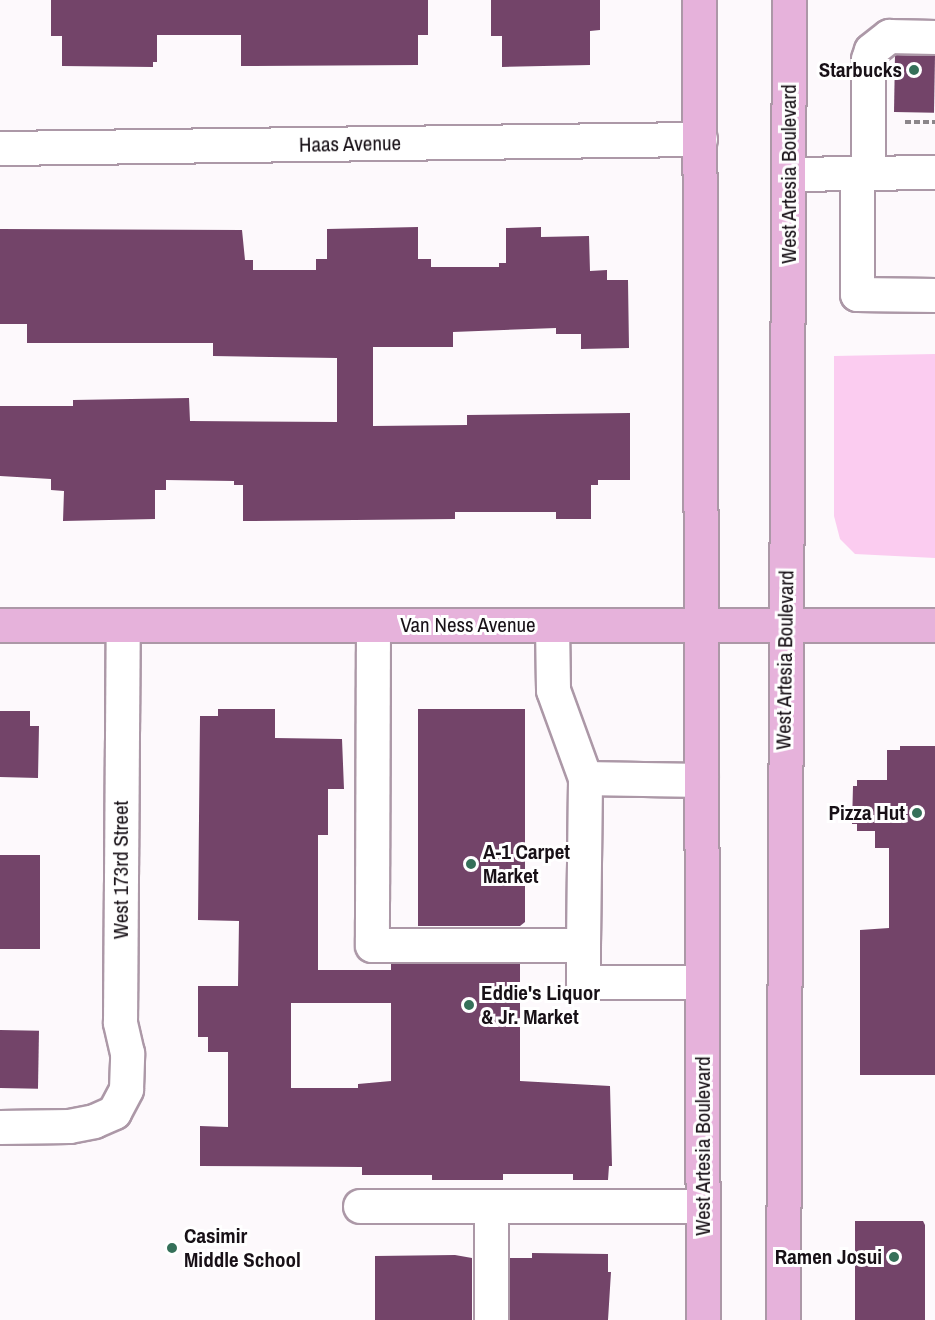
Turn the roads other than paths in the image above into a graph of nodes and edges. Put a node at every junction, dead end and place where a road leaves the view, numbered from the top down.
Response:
1 (699, 0) edge
2 (789, 0) edge
3 (935, 37) edge
4 (700, 139) junction
5 (0, 148) edge
6 (935, 172) edge
7 (863, 173) junction
8 (789, 174) junction
9 (935, 294) edge
10 (0, 625) edge
11 (123, 625) junction
12 (373, 625) junction
13 (552, 625) junction
14 (700, 625) junction
15 (786, 625) junction
16 (935, 625) edge
17 (585, 778) junction
18 (701, 780) junction
19 (583, 945) junction
20 (702, 982) junction
21 (0, 1127) edge
22 (360, 1206) dead end
23 (491, 1206) junction
24 (703, 1206) junction
25 (491, 1320) edge
26 (703, 1320) edge
27 (783, 1320) edge

1 - 4 main road, West Artesia Boulevard
2 - 8 main road, West Artesia Boulevard
3 - 7 street
4 - 5 street, Haas Avenue
4 - 14 main road, West Artesia Boulevard
6 - 7 street
7 - 8 street
7 - 9 street
8 - 15 main road, West Artesia Boulevard
10 - 11 main road, Van Ness Avenue
11 - 12 main road, Van Ness Avenue
11 - 21 street, West 173rd Street
12 - 13 main road, Van Ness Avenue
12 - 19 street
13 - 14 main road, Van Ness Avenue
13 - 17 street
14 - 15 main road, Van Ness Avenue
14 - 18 main road, West Artesia Boulevard
15 - 16 main road, Van Ness Avenue
15 - 27 main road, West Artesia Boulevard
17 - 18 street
17 - 19 street
18 - 20 main road, West Artesia Boulevard
19 - 20 street
20 - 24 main road, West Artesia Boulevard
22 - 23 street
23 - 24 street
23 - 25 street
24 - 26 main road, West Artesia Boulevard

